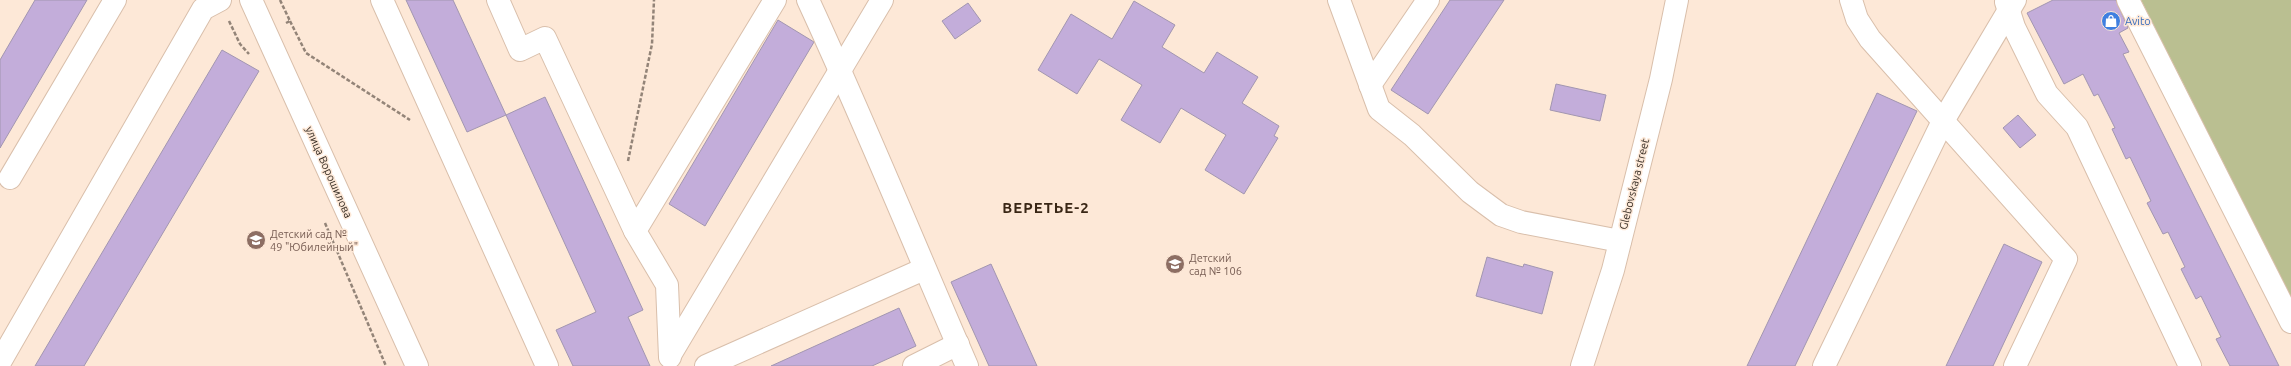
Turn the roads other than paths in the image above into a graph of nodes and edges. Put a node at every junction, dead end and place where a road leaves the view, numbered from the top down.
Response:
1 (115, 0) edge
2 (220, 0) edge
3 (251, 0) edge
4 (382, 0) edge
5 (498, 0) edge
6 (775, 0) edge
7 (808, 0) edge
8 (882, 0) edge
9 (1339, 0) edge
10 (1428, 0) edge
11 (1677, 0) edge
12 (1851, 0) edge
13 (2128, 0) edge
14 (2009, 4) edge
15 (840, 69) junction
16 (1370, 85) junction
17 (1943, 121) junction
18 (10, 178) dead end
19 (635, 231) junction
20 (1620, 241) junction
21 (924, 269) junction
22 (2291, 322) edge
23 (958, 344) junction
24 (670, 361) edge
25 (0, 362) edge
26 (417, 366) edge
27 (547, 366) edge
28 (706, 366) edge
29 (914, 366) edge
30 (967, 366) edge
31 (1582, 366) edge
32 (1824, 366) edge
33 (2015, 366) edge
34 (2190, 366) edge

1 - 18 main road
2 - 25 main road
3 - 26 main road, улица Ворошилова
4 - 27 main road
5 - 19 main road
6 - 19 main road
7 - 15 main road
8 - 15 main road
9 - 16 main road
10 - 16 main road
11 - 20 main road, Glebovskaya street
12 - 17 main road
13 - 22 main road
14 - 17 main road
14 - 34 main road
15 - 21 main road
15 - 24 main road
16 - 20 main road
17 - 32 main road
17 - 33 main road
19 - 24 main road
20 - 31 main road, Glebovskaya street
21 - 23 main road
21 - 28 main road
23 - 29 main road
23 - 30 main road

